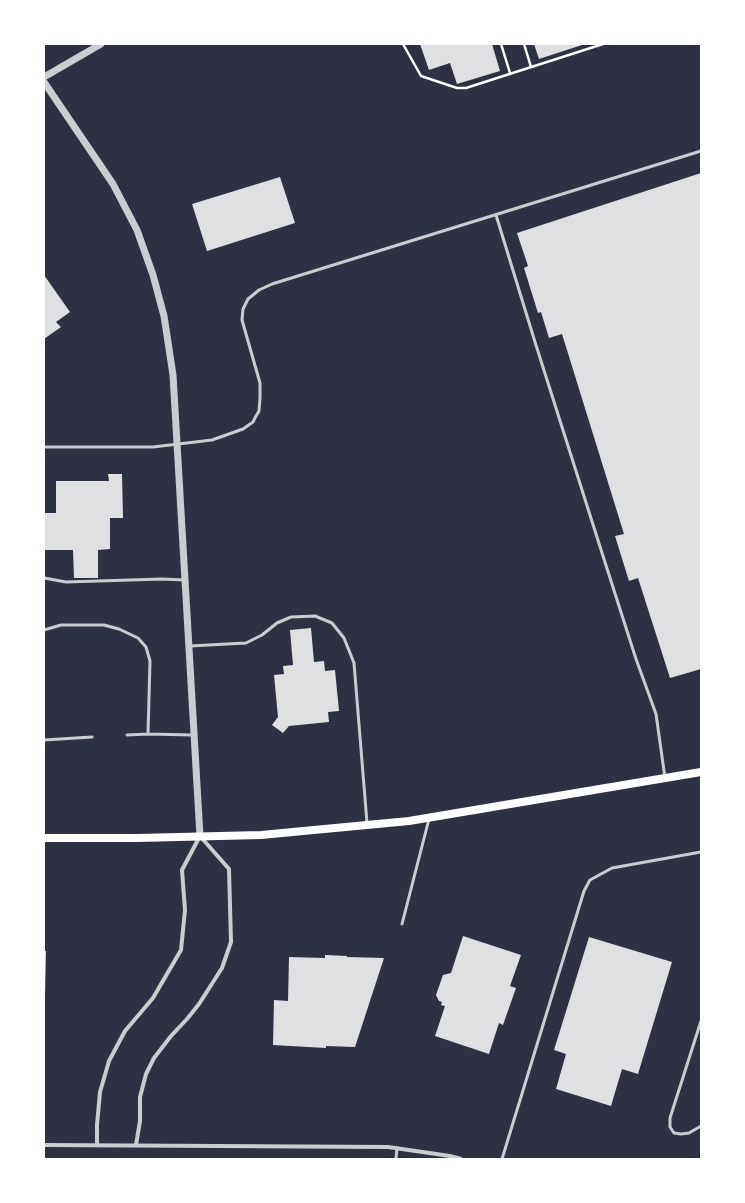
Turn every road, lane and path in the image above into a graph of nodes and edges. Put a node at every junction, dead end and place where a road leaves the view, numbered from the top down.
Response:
1 (101, 44) edge
2 (403, 44) edge
3 (501, 44) edge
4 (524, 44) edge
5 (603, 44) edge
6 (531, 67) junction
7 (510, 73) junction
8 (44, 76) edge
9 (44, 82) edge
10 (701, 151) edge
11 (496, 215) junction
12 (178, 444) junction
13 (44, 447) edge
14 (44, 578) edge
15 (186, 580) junction
16 (44, 630) edge
17 (190, 646) junction
18 (148, 734) junction
19 (127, 735) dead end
20 (195, 735) junction
21 (92, 737) dead end
22 (44, 740) edge
23 (701, 772) edge
24 (665, 778) junction
25 (430, 818) junction
26 (367, 825) junction
27 (200, 836) junction
28 (44, 838) edge
29 (701, 852) edge
30 (402, 924) dead end
31 (701, 1021) edge
32 (701, 1126) edge
33 (44, 1145) edge
34 (97, 1145) junction
35 (136, 1145) junction
36 (397, 1148) junction
37 (396, 1159) edge
38 (461, 1159) edge
39 (502, 1159) edge

1 - 8 street
2 - 7 path
3 - 7 path
4 - 6 path
5 - 6 path
6 - 7 path
9 - 12 street
10 - 11 lane
11 - 12 lane
11 - 24 lane
12 - 13 lane
12 - 15 street
14 - 15 lane
15 - 17 street
16 - 18 lane
17 - 20 street
17 - 26 lane
18 - 19 lane
18 - 20 lane
20 - 27 street
21 - 22 lane
23 - 24 main road
24 - 25 main road
25 - 26 main road
25 - 30 lane
26 - 27 main road
27 - 28 main road
27 - 34 street
27 - 35 street
29 - 39 lane
31 - 32 lane
33 - 34 street
34 - 35 street
35 - 36 street
36 - 37 lane
36 - 38 street

